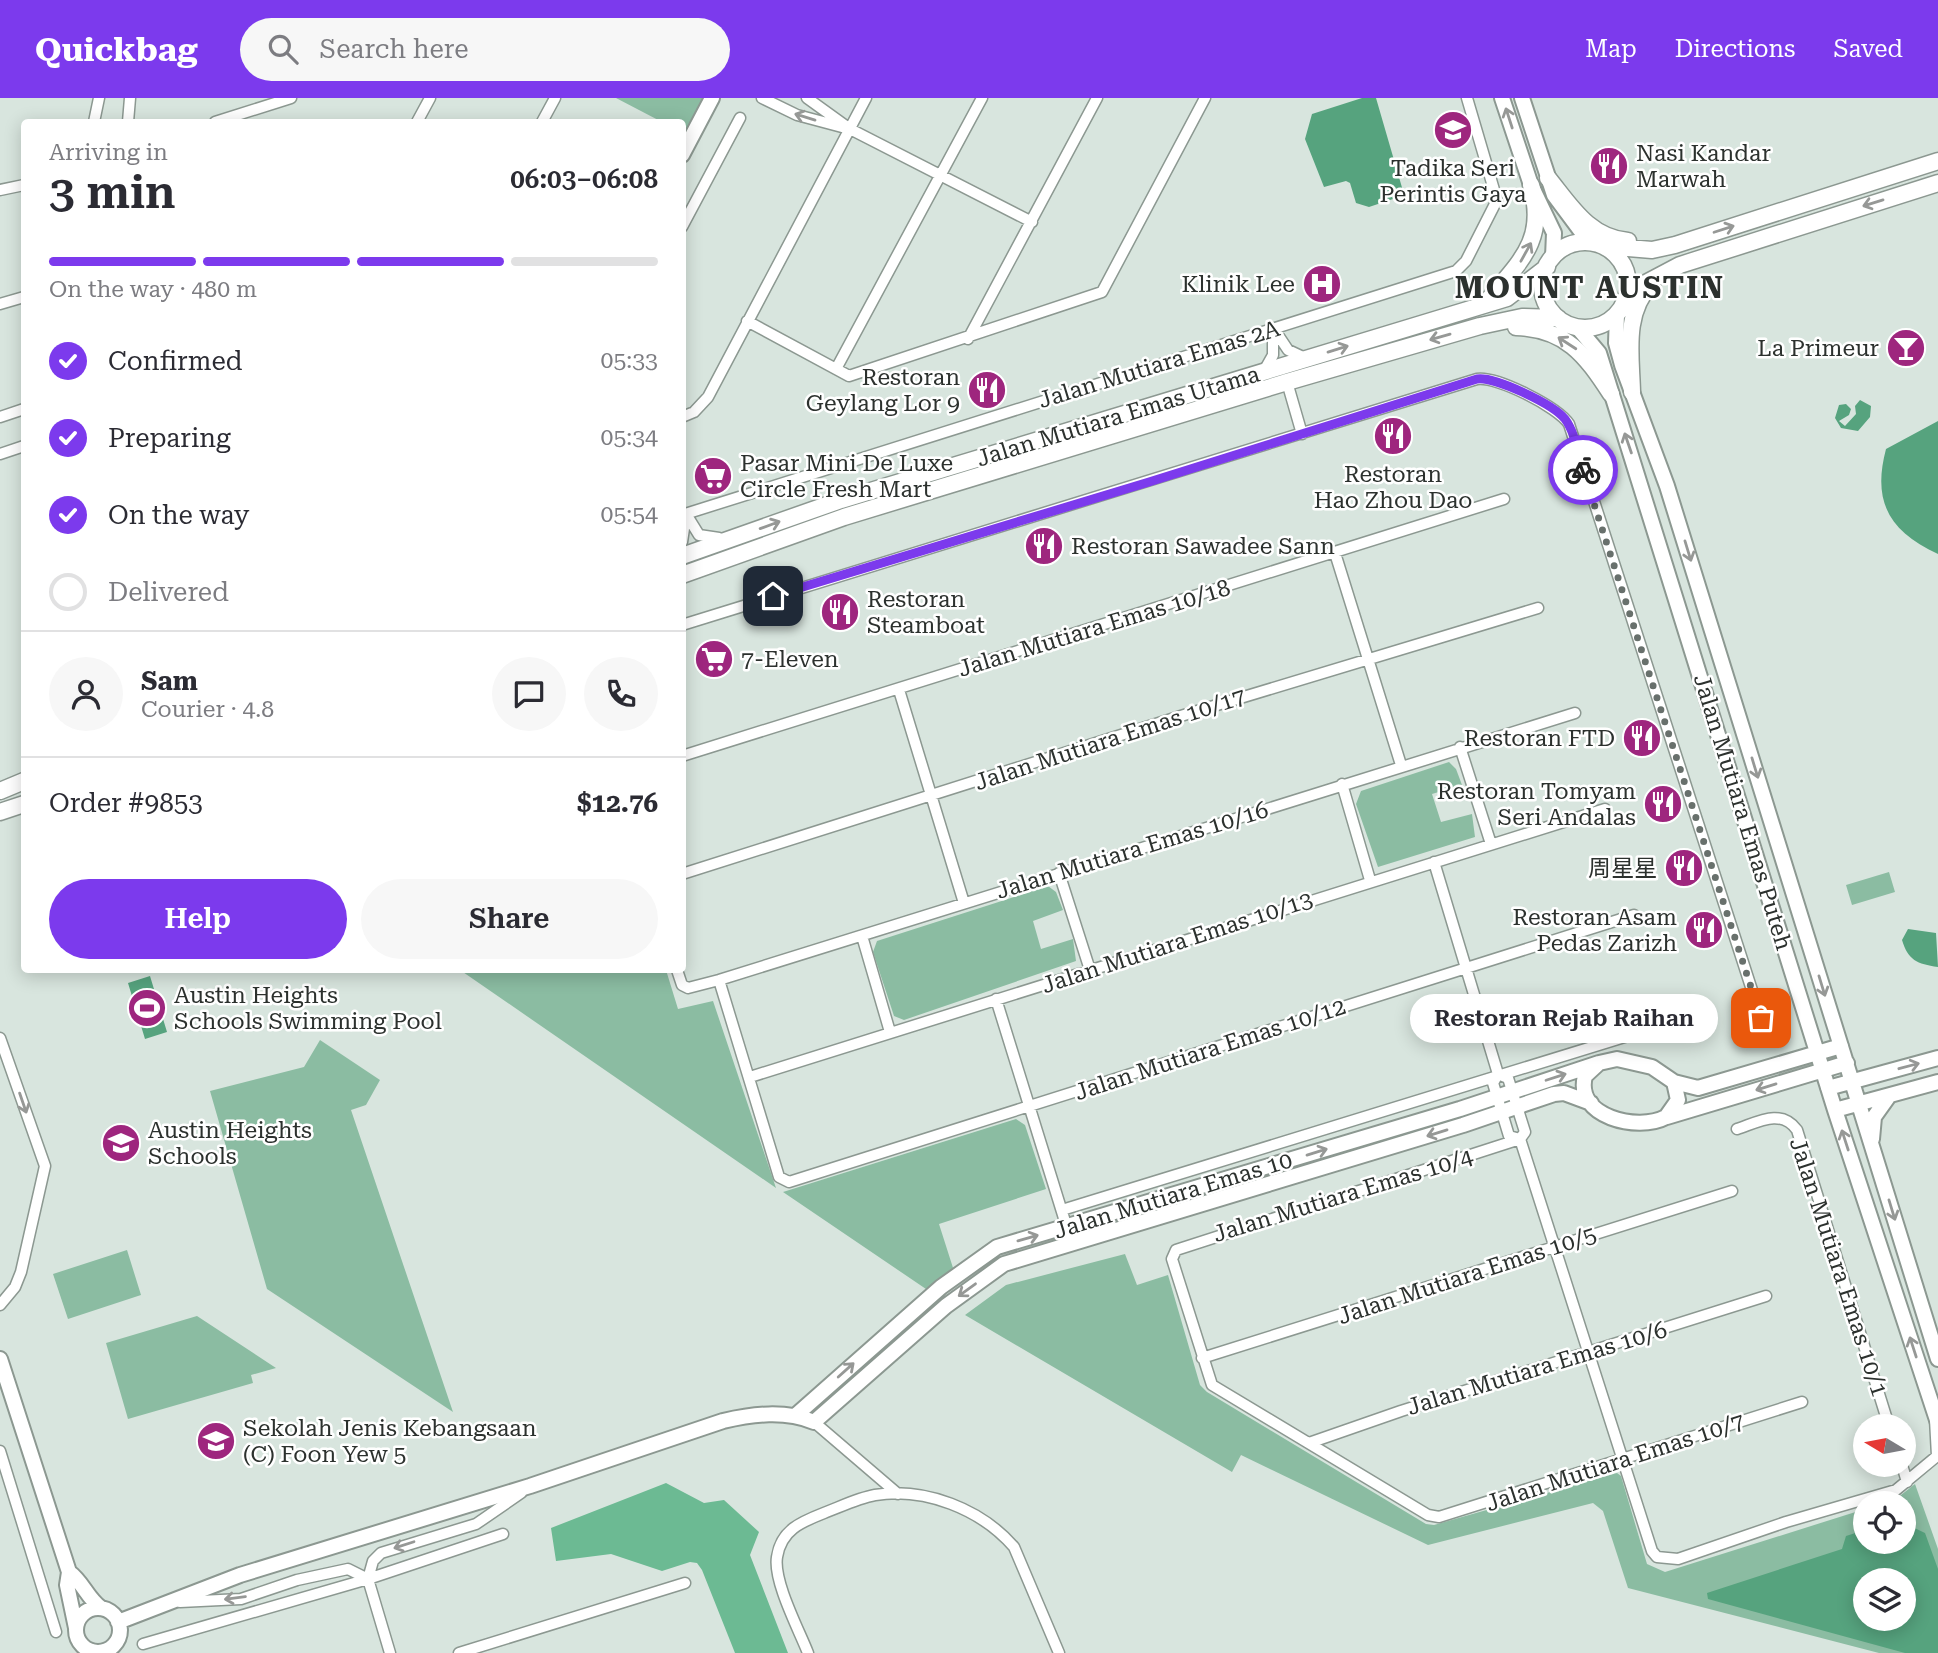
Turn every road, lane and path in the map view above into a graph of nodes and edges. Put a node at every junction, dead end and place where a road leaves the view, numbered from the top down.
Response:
1 (99, 98) edge
2 (130, 98) edge
3 (290, 98) edge
4 (430, 98) edge
5 (555, 98) edge
6 (712, 98) edge
7 (720, 98) edge
8 (762, 98) edge
9 (807, 98) edge
10 (866, 98) edge
11 (982, 98) edge
12 (1097, 98) edge
13 (1205, 98) edge
14 (1467, 98) edge
15 (1502, 98) edge
16 (1522, 98) edge
17 (740, 118) dead end
18 (95, 119) edge
19 (128, 119) edge
20 (224, 119) edge
21 (419, 119) edge
22 (544, 119) edge
23 (699, 123) junction
24 (849, 129) junction
25 (686, 147) edge
26 (1938, 161) edge
27 (941, 176) junction
28 (1548, 178) junction
29 (1938, 183) edge
30 (1531, 185) junction
31 (21, 186) edge
32 (0, 190) edge
33 (686, 219) edge
34 (1031, 222) junction
35 (1597, 244) junction
36 (1675, 245) junction
37 (1550, 262) junction
38 (1680, 265) junction
39 (1627, 293) junction
40 (21, 298) edge
41 (0, 304) edge
42 (1484, 305) junction
43 (1617, 314) junction
44 (1558, 318) junction
45 (747, 321) junction
46 (1487, 325) junction
47 (1578, 328) junction
48 (1273, 329) junction
49 (968, 339) junction
50 (1306, 358) junction
51 (836, 369) junction
52 (1263, 372) junction
53 (1287, 382) junction
54 (1632, 392) junction
55 (1611, 394) junction
56 (21, 410) edge
57 (686, 415) edge
58 (0, 418) edge
59 (1303, 434) junction
60 (21, 447) edge
61 (0, 454) edge
62 (1504, 499) dead end
63 (686, 514) edge
64 (686, 518) edge
65 (733, 538) junction
66 (1335, 552) junction
67 (686, 555) edge
68 (686, 574) edge
69 (1538, 608) dead end
70 (686, 624) edge
71 (1713, 634) junction
72 (1690, 642) junction
73 (1369, 658) junction
74 (899, 690) junction
75 (1575, 713) dead end
76 (1460, 747) junction
77 (686, 755) edge
78 (1401, 765) junction
79 (21, 782) edge
80 (1342, 784) junction
81 (0, 790) edge
82 (930, 796) junction
83 (21, 805) edge
84 (1605, 809) dead end
85 (0, 812) edge
86 (1491, 844) junction
87 (1434, 862) junction
88 (686, 873) edge
89 (1059, 873) junction
90 (1370, 880) junction
91 (964, 902) junction
92 (1634, 915) dead end
93 (862, 936) junction
94 (1466, 966) junction
95 (1090, 970) junction
96 (678, 973) edge
97 (719, 980) junction
98 (996, 999) junction
99 (1806, 1016) junction
100 (1670, 1023) dead end
101 (890, 1032) junction
102 (1760, 1033) dead end
103 (0, 1038) edge
104 (1841, 1046) junction
105 (1818, 1053) junction
106 (1938, 1058) edge
107 (1796, 1059) junction
108 (1599, 1063) junction
109 (1847, 1063) junction
110 (1822, 1070) junction
111 (1498, 1074) junction
112 (1879, 1074) junction
113 (1801, 1076) junction
114 (750, 1077) junction
115 (1852, 1081) junction
116 (1674, 1082) junction
117 (1938, 1082) edge
118 (1698, 1088) junction
119 (1828, 1088) junction
120 (1512, 1091) junction
121 (1889, 1096) junction
122 (1497, 1097) junction
123 (1591, 1103) junction
124 (1859, 1105) junction
125 (1028, 1107) junction
126 (1517, 1107) junction
127 (1701, 1107) junction
128 (1835, 1111) junction
129 (1501, 1112) junction
130 (1666, 1117) junction
131 (1737, 1129) dead end
132 (1520, 1139) junction
133 (1871, 1145) junction
134 (1732, 1191) dead end
135 (1082, 1204) junction
136 (1062, 1210) junction
137 (1087, 1221) junction
138 (1067, 1227) junction
139 (1093, 1237) junction
140 (1072, 1244) junction
141 (1555, 1246) junction
142 (1766, 1296) dead end
143 (0, 1305) edge
144 (1589, 1353) junction
145 (1202, 1358) junction
146 (0, 1359) edge
147 (1938, 1359) edge
148 (1802, 1402) dead end
149 (1885, 1414) edge
150 (795, 1416) junction
151 (1936, 1418) edge
152 (814, 1422) junction
153 (1309, 1443) junction
154 (0, 1451) edge
155 (1622, 1460) junction
156 (1906, 1477) edge
157 (1908, 1482) junction
158 (530, 1486) junction
159 (898, 1494) junction
160 (502, 1534) dead end
161 (69, 1572) junction
162 (368, 1579) junction
163 (685, 1583) dead end
164 (171, 1602) junction
165 (101, 1608) junction
166 (118, 1622) junction
167 (76, 1628) junction
168 (56, 1632) dead end
169 (143, 1644) dead end
170 (86, 1650) edge
171 (110, 1651) edge
172 (390, 1653) edge
173 (459, 1653) edge
174 (808, 1653) edge
175 (1059, 1653) edge

1 - 18 street
2 - 19 street
3 - 20 street
4 - 21 street
5 - 22 street
6 - 23 street
7 - 23 street
24 -> 8 street
9 - 24 street
10 - 24 street
11 - 27 street
12 - 34 street
13 - 49 street
14 - 48 street, Jalan Mutiara Emas 2A
30 -> 15 street
16 - 28 street
17 - 33 street
23 - 25 street
24 - 27 street
24 - 45 street
36 -> 26 main road
27 - 34 street
27 - 51 street
28 - 35 street
28 - 36 main road
29 -> 38 main road
30 - 37 street
42 -> 30 main road
31 - 32 street
34 - 49 street
35 - 36 main road
35 - 37 main road
35 - 39 main road
37 - 42 main road, Jalan Mutiara Emas Utama
37 - 44 main road
38 - 39 main road
38 - 54 main road
39 - 43 main road
40 - 41 street
50 -> 42 main road, Jalan Mutiara Emas Utama
43 - 47 main road
43 - 54 street, Jalan Mutiara Emas Puteh
44 - 46 main road, Jalan Mutiara Emas Utama
44 - 47 main road
45 - 51 street
45 - 57 street
46 -> 53 main road, Jalan Mutiara Emas Utama
55 -> 46 main road
47 - 55 street, Jalan Mutiara Emas Puteh
48 - 50 street
48 - 52 street
48 - 63 street, Jalan Mutiara Emas 2A
49 - 51 street
50 - 52 main road, Jalan Mutiara Emas Utama
65 -> 52 main road, Jalan Mutiara Emas Utama
53 - 59 street
53 - 68 main road, Jalan Mutiara Emas Utama
54 -> 71 street, Jalan Mutiara Emas Puteh
72 -> 55 street, Jalan Mutiara Emas Puteh
56 - 58 street
59 - 70 street
59 - 102 street
60 - 61 street
62 - 66 street, Jalan Mutiara Emas 10/18
64 - 65 street
65 - 67 main road, Jalan Mutiara Emas Utama
66 - 73 street
66 - 74 street, Jalan Mutiara Emas 10/18
69 - 73 street, Jalan Mutiara Emas 10/17
71 - 72 street
71 -> 104 street, Jalan Mutiara Emas Puteh
72 - 99 street, Jalan Mutiara Emas Puteh
73 - 78 street
73 - 82 street, Jalan Mutiara Emas 10/17
74 - 77 street, Jalan Mutiara Emas 10/18
74 - 82 street
75 - 76 street, Jalan Mutiara Emas 10/16
76 - 78 street, Jalan Mutiara Emas 10/16
76 - 86 street
78 - 80 street, Jalan Mutiara Emas 10/16
79 - 81 main road
80 - 89 street, Jalan Mutiara Emas 10/16
80 - 90 street
82 - 88 street, Jalan Mutiara Emas 10/17
82 - 91 street
83 - 85 main road
84 - 86 street, Jalan Mutiara Emas 10/13
86 - 87 street, Jalan Mutiara Emas 10/13
87 - 90 street, Jalan Mutiara Emas 10/13
87 - 94 street
89 - 91 street, Jalan Mutiara Emas 10/16
89 - 95 street
90 - 95 street, Jalan Mutiara Emas 10/13
91 - 93 street, Jalan Mutiara Emas 10/16
92 - 94 street, Jalan Mutiara Emas 10/12
93 - 97 street, Jalan Mutiara Emas 10/16
93 - 101 street
94 - 111 street
94 - 125 street, Jalan Mutiara Emas 10/12
95 - 98 street, Jalan Mutiara Emas 10/13
96 - 97 street, Jalan Mutiara Emas 10/16
97 - 114 street
98 - 101 street, Jalan Mutiara Emas 10/13
98 - 125 street
99 - 105 street, Jalan Mutiara Emas Puteh
99 - 107 street
100 - 111 street
101 - 114 street, Jalan Mutiara Emas 10/13
103 -> 143 street
104 - 105 street
104 - 109 street, Jalan Mutiara Emas Puteh
105 - 107 street
105 - 110 street, Jalan Mutiara Emas Puteh
112 -> 106 street
107 - 118 street
108 - 116 street
120 -> 108 street, Jalan Mutiara Emas 10
108 - 123 street
109 - 110 street
109 - 112 street
109 - 115 street, Jalan Mutiara Emas Puteh
110 - 113 street
110 - 119 street, Jalan Mutiara Emas Puteh
111 - 120 street
111 - 122 street
111 - 135 street
112 - 115 street
113 -> 127 street
113 - 128 street
114 - 125 street, Jalan Mutiara Emas 10/12
115 - 119 street
115 - 124 street, Jalan Mutiara Emas Puteh
116 - 118 street
116 - 130 street
117 - 121 street
118 - 127 street
119 - 128 street, Jalan Mutiara Emas Puteh
120 - 122 street, Jalan Mutiara Emas 10
120 - 126 street
121 - 124 street
121 - 133 street
122 - 129 street
137 -> 122 street, Jalan Mutiara Emas 10
123 - 126 street, Jalan Mutiara Emas 10
123 - 130 street
124 - 128 street
124 - 133 street, Jalan Mutiara Emas Puteh
125 - 136 street
126 - 129 street, Jalan Mutiara Emas 10
126 - 132 street
127 - 130 street
151 -> 128 street, Jalan Mutiara Emas Puteh
129 - 132 street
129 -> 139 street, Jalan Mutiara Emas 10
131 - 149 street, Jalan Mutiara Emas 10/1
132 - 141 street
132 - 145 street, Jalan Mutiara Emas 10/4
133 -> 147 street, Jalan Mutiara Emas Puteh
134 - 141 street, Jalan Mutiara Emas 10/5
135 - 136 street
135 - 137 street
136 - 138 street
137 - 138 street, Jalan Mutiara Emas 10
137 - 139 street
138 - 140 street
150 -> 138 street, Jalan Mutiara Emas 10
139 - 140 street, Jalan Mutiara Emas 10
140 -> 152 street, Jalan Mutiara Emas 10
141 - 144 street
141 - 145 street, Jalan Mutiara Emas 10/5
142 - 144 street, Jalan Mutiara Emas 10/6
144 - 153 street, Jalan Mutiara Emas 10/6
144 - 155 street
145 - 153 street
146 - 161 street
148 - 155 street, Jalan Mutiara Emas 10/7
150 - 152 street
150 - 158 street
151 - 157 street
152 - 159 street
153 - 155 street, Jalan Mutiara Emas 10/7
154 - 168 street
155 - 157 street
156 - 157 street
158 -> 162 street
158 - 164 street
159 - 174 street
159 - 175 street
160 - 162 street
161 - 165 street
161 - 167 street
162 -> 164 street
162 - 169 street
162 - 172 street
163 - 173 street
164 - 166 street
165 - 166 street
165 - 167 street
166 - 171 street
167 - 170 street
170 - 171 street

